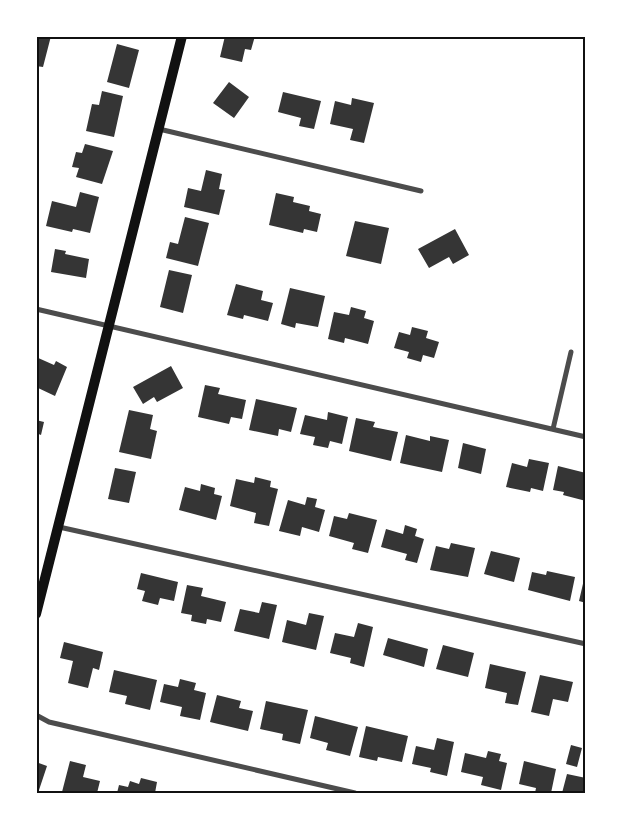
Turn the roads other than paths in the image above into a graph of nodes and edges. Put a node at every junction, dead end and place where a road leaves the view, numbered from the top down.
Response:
1 (182, 36) edge
2 (159, 129) junction
3 (420, 191) dead end
4 (36, 309) edge
5 (110, 327) junction
6 (571, 352) dead end
7 (553, 429) junction
8 (586, 437) edge
9 (59, 527) junction
10 (36, 614) edge
11 (586, 644) edge
12 (36, 715) edge
13 (355, 793) edge

1 - 2 main road
2 - 3 street
2 - 5 main road
4 - 5 street
5 - 7 street
5 - 9 main road
6 - 7 street
7 - 8 street
9 - 10 main road
9 - 11 street
12 - 13 street

